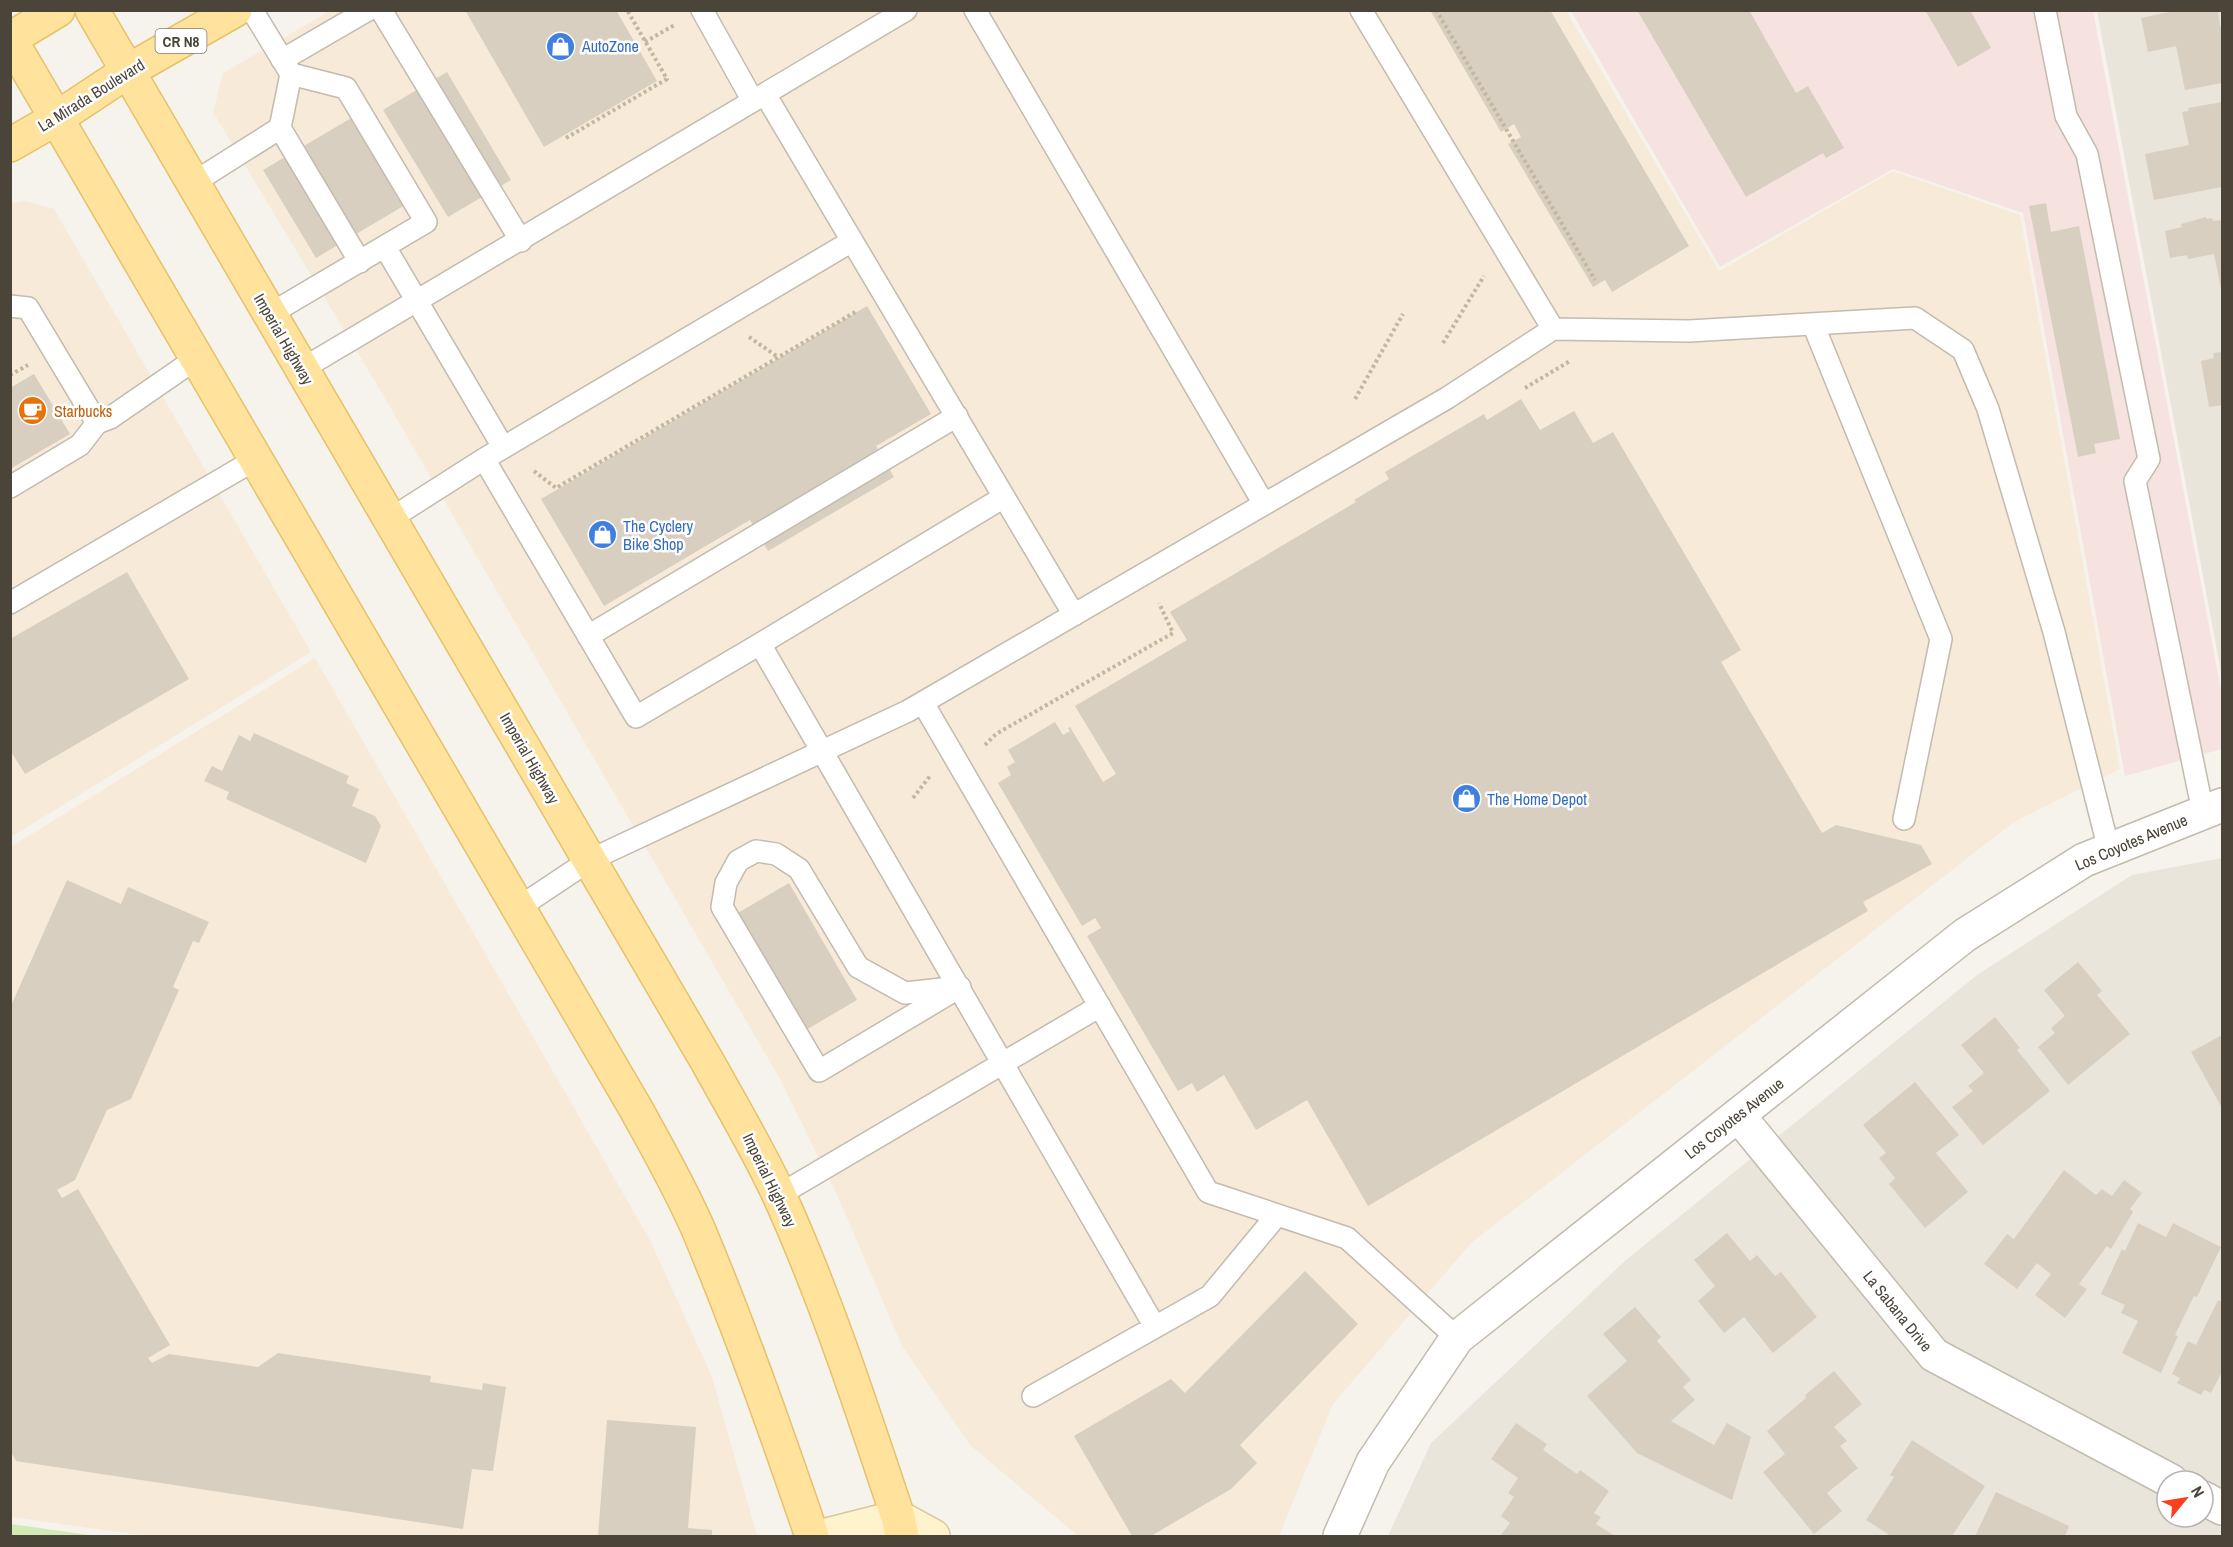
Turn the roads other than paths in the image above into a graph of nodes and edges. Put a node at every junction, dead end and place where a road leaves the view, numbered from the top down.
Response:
1 (58, 10) edge
2 (92, 10) edge
3 (235, 10) edge
4 (252, 10) edge
5 (368, 10) edge
6 (381, 10) edge
7 (702, 10) edge
8 (906, 10) edge
9 (975, 10) edge
10 (1361, 10) edge
11 (2045, 10) edge
12 (10, 39) edge
13 (286, 67) junction
14 (128, 71) junction
15 (759, 98) junction
16 (57, 118) junction
17 (280, 128) junction
18 (10, 145) edge
19 (193, 183) junction
20 (521, 241) junction
21 (852, 241) junction
22 (385, 247) junction
23 (360, 262) junction
24 (418, 302) junction
25 (10, 306) edge
26 (270, 314) junction
27 (1813, 324) junction
28 (1553, 329) junction
29 (197, 358) junction
30 (302, 369) junction
31 (957, 416) junction
32 (97, 423) junction
33 (503, 447) junction
34 (256, 459) junction
35 (484, 459) junction
36 (10, 487) edge
37 (1004, 497) junction
38 (1264, 504) junction
39 (390, 519) junction
40 (10, 603) edge
41 (1074, 615) junction
42 (588, 636) junction
43 (760, 644) junction
44 (923, 703) junction
45 (823, 751) junction
46 (2213, 808) edge
47 (1904, 819) dead end
48 (2109, 850) junction
49 (590, 860) junction
50 (518, 908) junction
51 (960, 987) junction
52 (1100, 1006) junction
53 (1003, 1062) junction
54 (1738, 1115) junction
55 (779, 1195) junction
56 (1277, 1215) junction
57 (1155, 1327) junction
58 (1457, 1338) junction
59 (1033, 1396) dead end
60 (2155, 1472) edge
61 (900, 1527) edge
62 (812, 1536) edge
63 (823, 1536) edge
64 (933, 1536) edge
65 (1340, 1536) edge

1 - 12 main road
2 - 14 main road, Imperial Highway
3 - 14 main road, La Mirada Boulevard / CR N8
4 - 13 lane
5 - 13 lane
6 - 20 lane
7 - 15 lane
8 - 15 lane
9 - 38 lane
10 - 28 lane
11 - 46 lane
12 - 16 main road
13 - 17 lane
13 - 22 lane
14 - 16 main road, La Mirada Boulevard / CR N8
14 - 19 main road, Imperial Highway
15 - 20 lane
15 - 21 lane
16 - 18 main road, La Mirada Boulevard / CR N8
16 - 29 main road
17 - 19 lane
17 - 23 lane
19 - 26 main road, Imperial Highway
20 - 24 lane
21 - 31 lane
21 - 33 lane
22 - 23 lane
22 - 24 lane
23 - 26 lane
24 - 30 lane
24 - 33 lane
25 - 32 lane
26 - 30 main road, Imperial Highway
27 - 28 lane
27 - 47 lane
27 - 48 lane
28 - 38 lane
29 - 32 lane
29 - 34 main road
30 - 39 main road, Imperial Highway
31 - 37 lane
31 - 42 lane
32 - 36 lane
33 - 35 lane
34 - 40 lane
34 - 50 main road
35 - 39 lane
35 - 42 lane
37 - 41 lane
37 - 43 lane
38 - 41 lane
39 - 49 main road, Imperial Highway
41 - 44 lane
42 - 43 lane
43 - 45 lane
44 - 45 lane
44 - 52 lane
45 - 49 lane
45 - 51 lane
46 - 48 street, Los Coyotes Avenue
48 - 54 street, Los Coyotes Avenue
49 - 50 lane
49 - 55 main road, Imperial Highway
50 - 62 main road
51 - 51 lane
51 - 53 lane
52 - 53 lane
52 - 56 lane
53 - 55 lane
53 - 57 lane
54 - 58 street, Los Coyotes Avenue
54 - 60 street, La Sabana Drive
55 - 61 main road, Imperial Highway
56 - 57 lane
56 - 58 lane
57 - 59 lane
58 - 65 street, Los Coyotes Avenue
61 - 63 street
61 - 64 street

